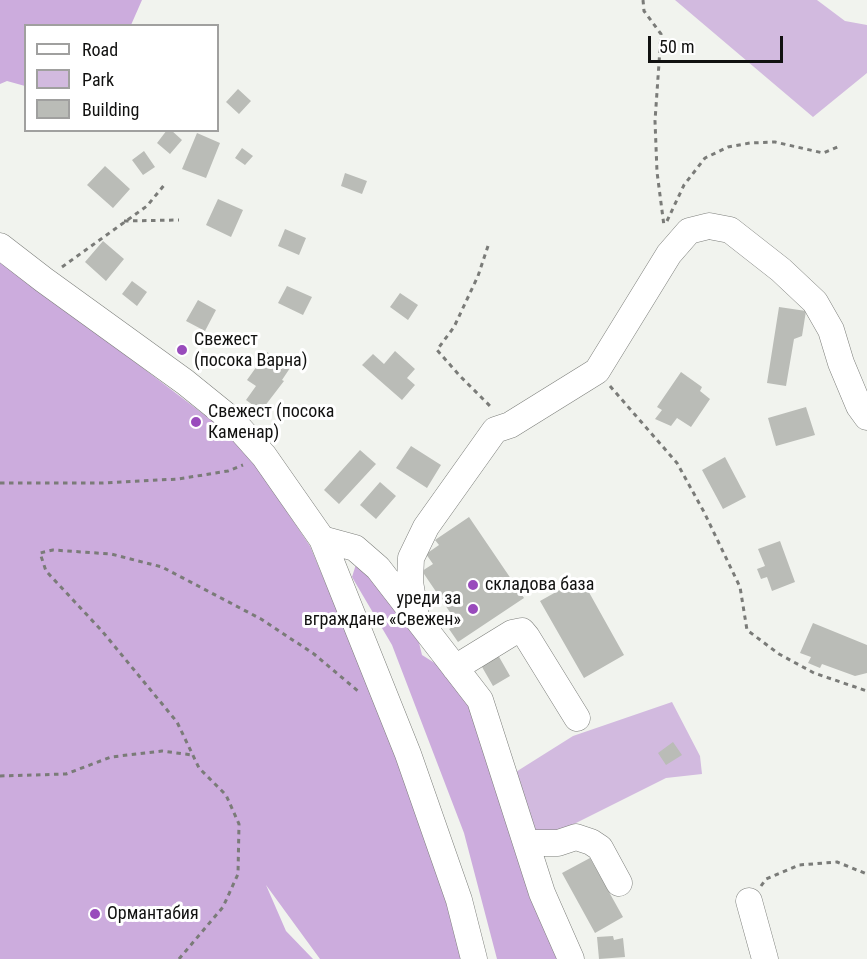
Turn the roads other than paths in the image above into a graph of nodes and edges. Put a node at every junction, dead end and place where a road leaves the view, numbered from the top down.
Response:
1 (0, 246) edge
2 (867, 417) edge
3 (322, 538) junction
4 (416, 617) junction
5 (455, 668) junction
6 (576, 718) dead end
7 (526, 843) junction
8 (619, 883) dead end
9 (748, 902) road end
10 (474, 959) edge
11 (571, 959) edge
12 (765, 959) edge

1 - 3 street
2 - 4 street
3 - 4 street
3 - 10 street
4 - 5 street
5 - 6 street
5 - 7 street
7 - 8 street
7 - 11 street
9 - 12 street

